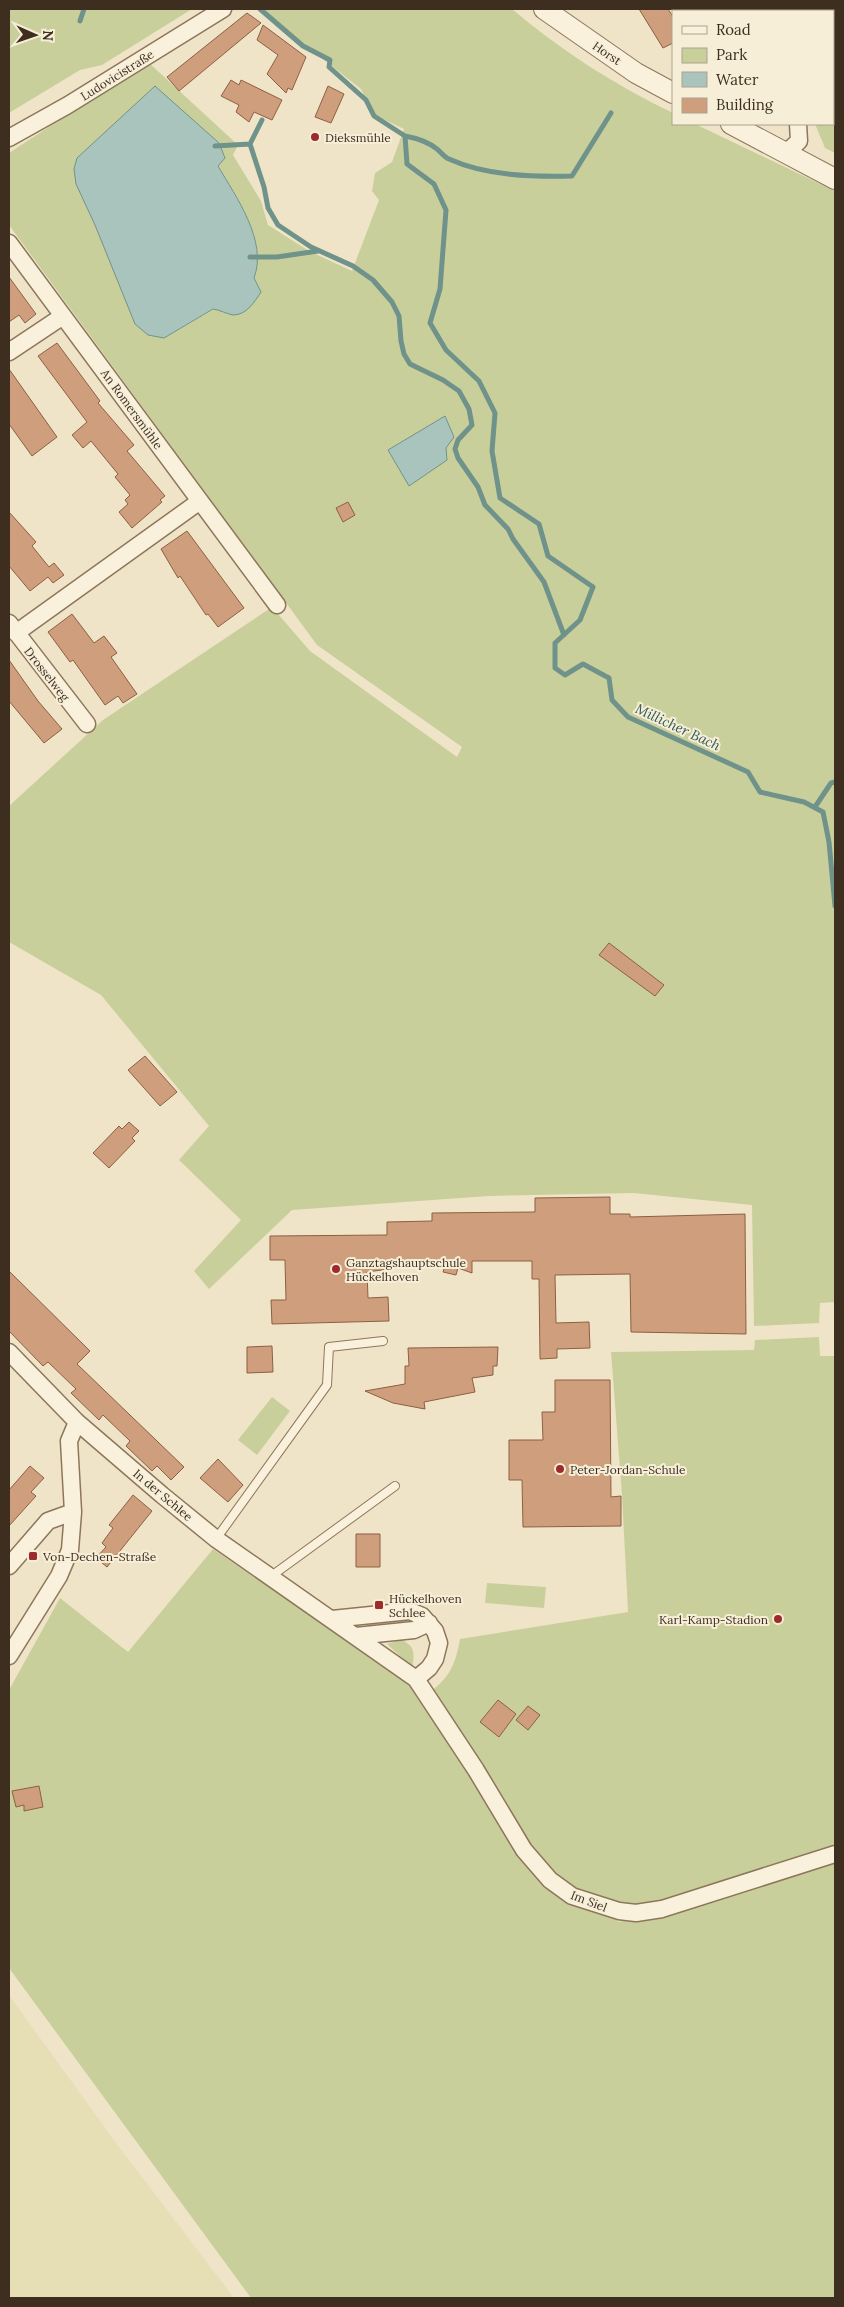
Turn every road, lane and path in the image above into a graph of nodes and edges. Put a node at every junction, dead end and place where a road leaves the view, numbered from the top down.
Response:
1 (223, 9) edge
2 (544, 9) edge
3 (672, 92) edge
4 (733, 125) edge
5 (798, 125) edge
6 (9, 138) edge
7 (787, 152) junction
8 (835, 179) edge
9 (12, 253) edge
10 (63, 316) junction
11 (9, 352) edge
12 (200, 501) junction
13 (278, 605) dead end
14 (12, 628) edge
15 (87, 724) dead end
16 (383, 1341) dead end
17 (9, 1352) edge
18 (77, 1422) junction
19 (395, 1486) dead end
20 (73, 1512) junction
21 (216, 1539) junction
22 (9, 1566) edge
23 (270, 1577) junction
24 (332, 1619) junction
25 (429, 1623) junction
26 (356, 1636) junction
27 (9, 1656) edge
28 (416, 1679) junction
29 (835, 1854) edge

1 - 6 street, Ludovicistraße
2 - 3 street, Horst
4 - 7 street
5 - 7 street
7 - 8 street
9 - 10 street, An Romersmühle
10 - 11 street
10 - 12 street, An Romersmühle
12 - 13 street, An Romersmühle
12 - 14 street
14 - 15 street, Drosselweg
16 - 21 lane
17 - 18 street, In der Schlee
18 - 20 street
18 - 21 street, In der Schlee
19 - 23 lane
20 - 22 street
20 - 27 street
21 - 23 street, In der Schlee
23 - 24 street, In der Schlee
24 - 25 street
24 - 26 street, In der Schlee
25 - 26 street
25 - 28 street
26 - 28 street, In der Schlee
28 - 29 street, Im Siel

